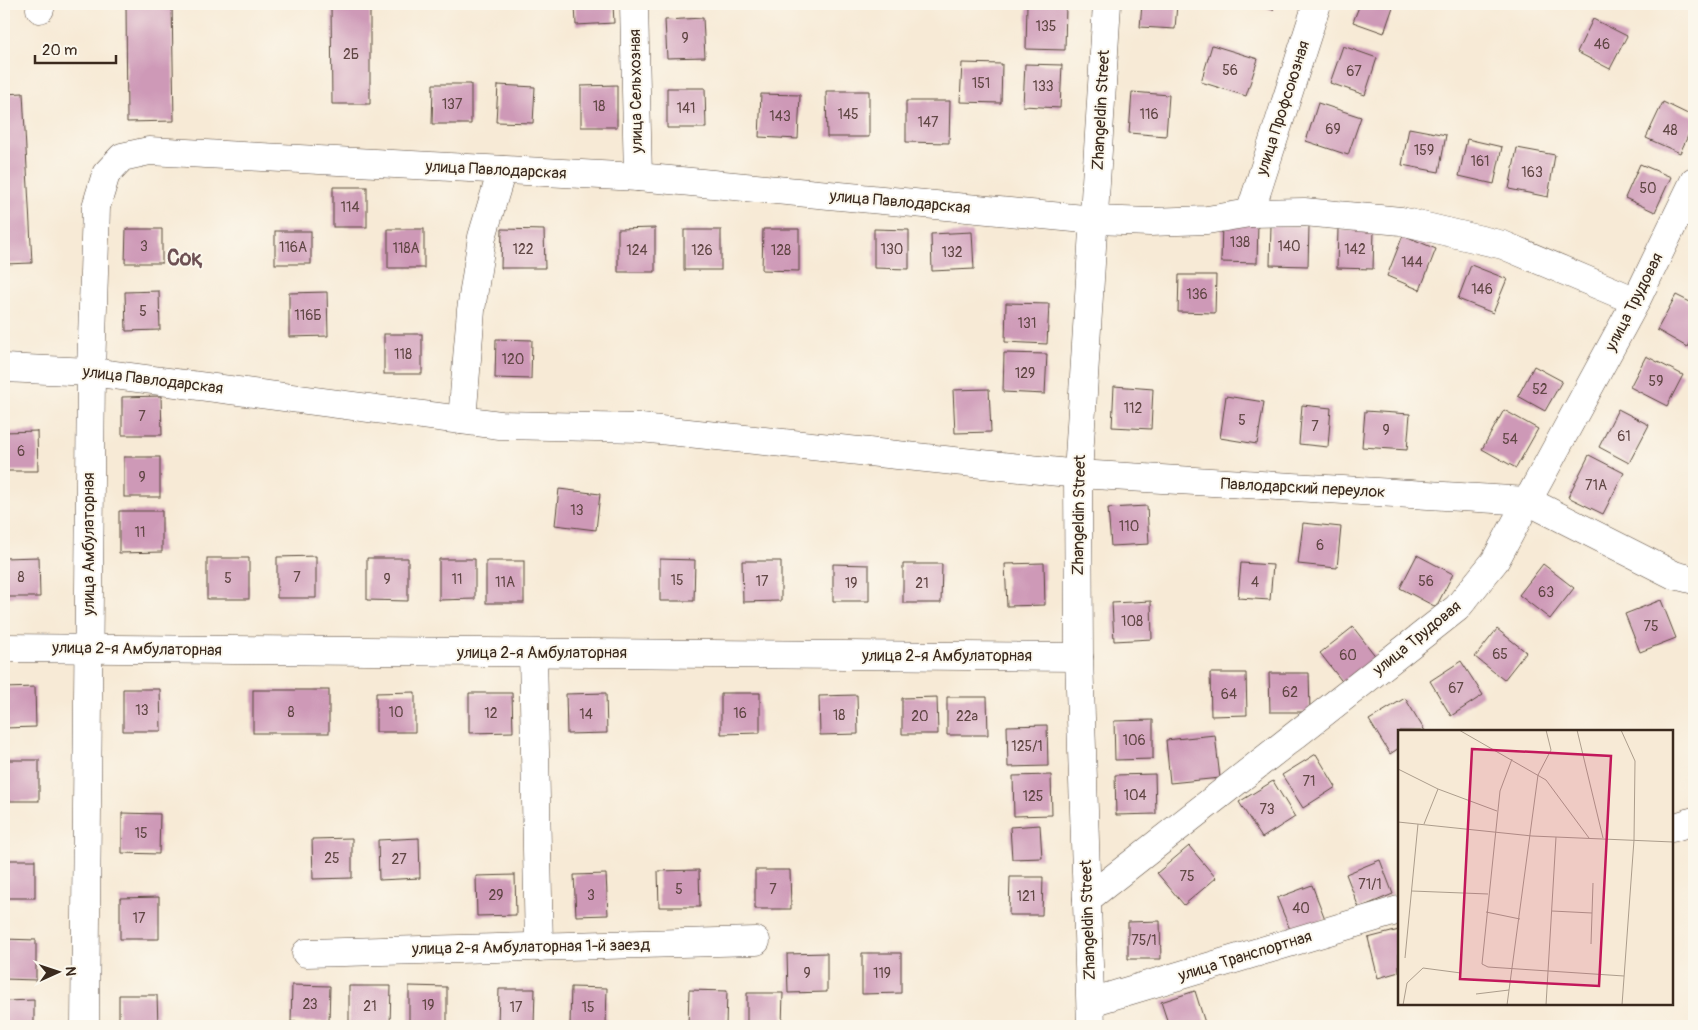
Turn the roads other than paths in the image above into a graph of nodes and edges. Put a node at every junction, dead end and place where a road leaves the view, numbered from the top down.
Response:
1 (634, 4) edge
2 (1107, 4) edge
3 (1317, 4) edge
4 (149, 151) joint
5 (502, 170) junction
6 (638, 178) junction
7 (1694, 180) edge
8 (1250, 213) junction
9 (1095, 220) junction
10 (1636, 301) junction
11 (4, 368) edge
12 (90, 372) junction
13 (462, 420) junction
14 (1078, 474) junction
15 (1528, 501) junction
16 (1694, 580) edge
17 (4, 648) edge
18 (89, 648) junction
19 (533, 653) junction
20 (1079, 657) junction
21 (1694, 821) edge
22 (1673, 828) edge
23 (1087, 898) junction
24 (1398, 910) edge
25 (756, 941) dead end
26 (539, 947) junction
27 (306, 953) dead end
28 (1091, 1014) edge
29 (86, 1026) edge

1 - 6 street, улица Сельхозная
2 - 9 street, Zhangeldin Street
3 - 8 street, улица Профсоюзная
4 - 5 street, улица Павлодарская
4 - 12 street, улица Амбулаторная
5 - 6 street, улица Павлодарская
5 - 13 street
6 - 9 street, улица Павлодарская
7 - 10 street, улица Трудовая
8 - 9 street, улица Павлодарская
8 - 10 street, улица Павлодарская
9 - 14 street, Zhangeldin Street
10 - 15 street, улица Трудовая
11 - 12 street, улица Павлодарская
12 - 13 street, улица Павлодарская
12 - 18 street, улица Амбулаторная
13 - 14 street, улица Павлодарская
14 - 15 street, Павлодарский переулок
14 - 20 street, Zhangeldin Street
15 - 16 street
15 - 23 street, улица Трудовая
17 - 18 street, улица 2-я Амбулаторная
18 - 19 street, улица 2-я Амбулаторная
18 - 29 street, улица Амбулаторная
19 - 20 street, улица 2-я Амбулаторная
19 - 26 street
20 - 23 street, Zhangeldin Street
21 - 22 street
23 - 28 street, Zhangeldin Street
24 - 28 street, улица Транспортная
25 - 26 street, улица 2-я Амбулаторная 1-й заезд
26 - 27 street, улица 2-я Амбулаторная 1-й заезд

